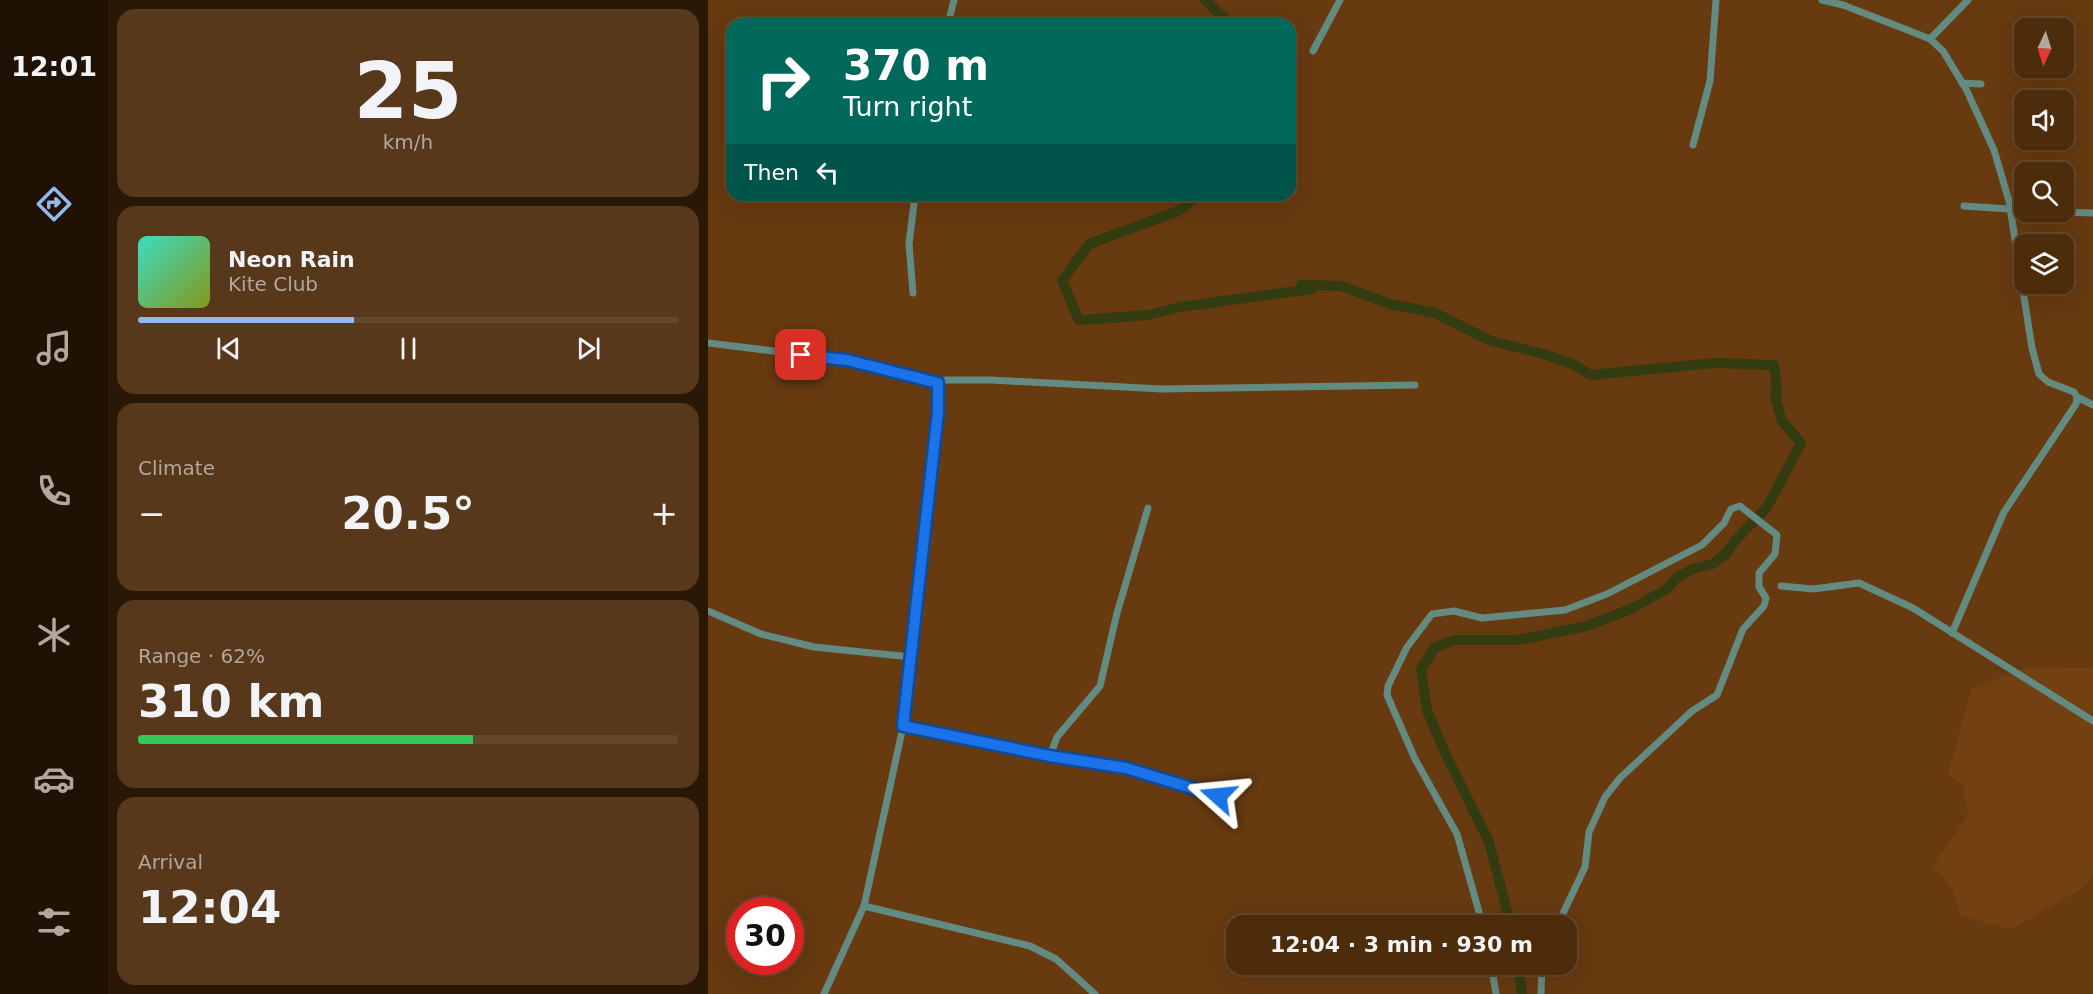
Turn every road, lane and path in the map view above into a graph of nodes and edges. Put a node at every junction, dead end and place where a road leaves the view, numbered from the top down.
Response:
1 (954, 0) edge
2 (1340, 0) edge
3 (1716, 0) edge
4 (1822, 0) edge
5 (1968, 0) edge
6 (950, 18) edge
7 (1930, 39) junction
8 (1313, 51) dead end
9 (1962, 83) junction
10 (1981, 84) dead end
11 (1693, 145) dead end
12 (914, 201) edge
13 (1964, 206) dead end
14 (2011, 210) junction
15 (2074, 212) edge
16 (2093, 213) edge
17 (913, 292) dead end
18 (708, 343) edge
19 (938, 383) junction
20 (1415, 385) dead end
21 (2077, 397) junction
22 (2093, 405) edge
23 (1148, 508) dead end
24 (1780, 586) dead end
25 (708, 611) edge
26 (1952, 633) junction
27 (911, 657) junction
28 (2093, 721) edge
29 (903, 726) junction
30 (1050, 756) junction
31 (1218, 796) dead end
32 (864, 906) junction
33 (1480, 915) edge
34 (1562, 915) edge
35 (1493, 975) edge
36 (1542, 975) edge
37 (824, 994) edge
38 (1095, 994) edge
39 (1496, 994) edge
40 (1541, 994) edge

1 - 6 street
2 - 8 street
3 - 11 street
4 - 7 street
5 - 7 street
7 - 9 street
9 - 10 street
9 - 14 street
12 - 17 street
13 - 14 street
14 - 21 street
15 - 16 street
18 - 19 street
19 - 20 street
19 - 27 street
21 - 22 street
21 - 26 street
23 - 30 street
24 - 26 street
25 - 27 street
26 - 28 street
27 - 29 street
29 - 30 street
29 - 32 street
30 - 31 street
32 - 37 street
32 - 38 street
33 - 34 street
35 - 39 street
36 - 40 street

